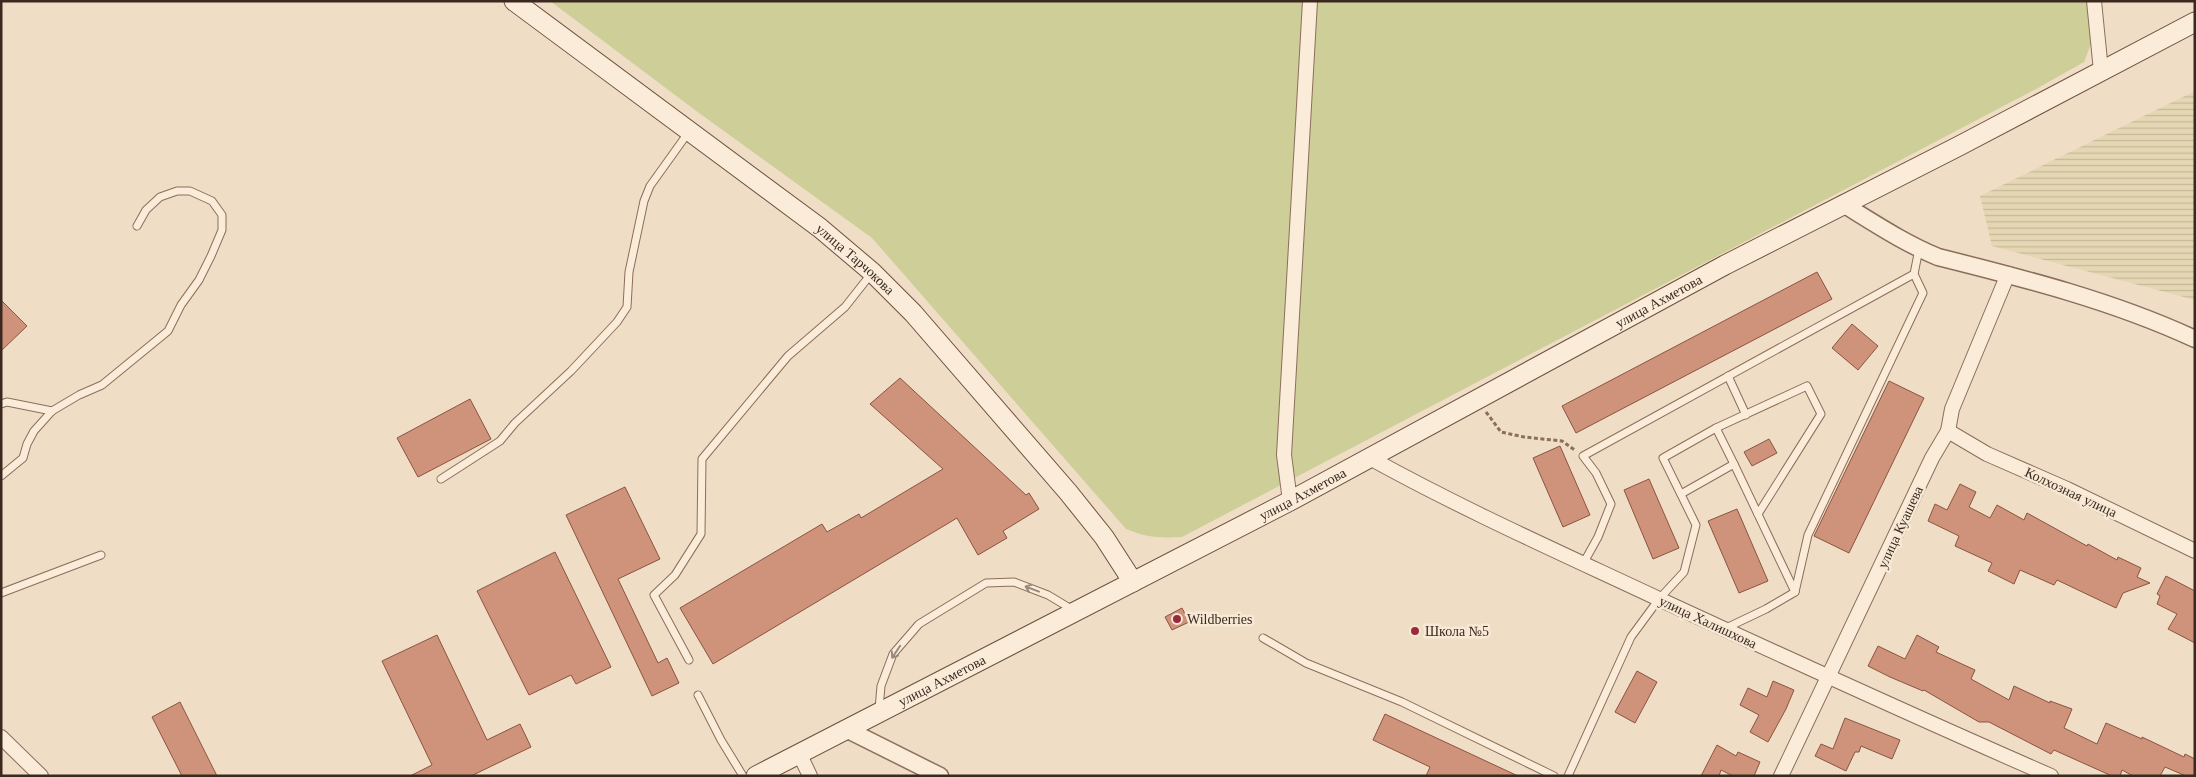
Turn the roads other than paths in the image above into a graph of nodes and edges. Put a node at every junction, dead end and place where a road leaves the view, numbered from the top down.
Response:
1 (514, 1) edge
2 (1310, 1) edge
3 (2094, 1) edge
4 (2195, 22) edge
5 (2102, 71) junction
6 (690, 131) junction
7 (1843, 204) junction
8 (137, 226) dead end
9 (1920, 249) junction
10 (872, 272) junction
11 (1914, 274) junction
12 (2008, 274) junction
13 (2195, 339) edge
14 (1728, 376) junction
15 (1, 404) edge
16 (52, 411) junction
17 (1746, 415) junction
18 (1716, 428) junction
19 (1948, 431) junction
20 (1370, 458) junction
21 (1734, 464) junction
22 (1, 476) edge
23 (441, 479) dead end
24 (1680, 494) junction
25 (1290, 501) junction
26 (1758, 514) junction
27 (2195, 551) edge
28 (101, 555) dead end
29 (1583, 564) junction
30 (1133, 582) junction
31 (1795, 592) junction
32 (1, 593) edge
33 (1659, 599) junction
34 (1075, 612) junction
35 (1724, 630) junction
36 (1263, 638) dead end
37 (689, 660) dead end
38 (1829, 677) junction
39 (698, 695) dead end
40 (878, 713) junction
41 (846, 729) junction
42 (1, 737) edge
43 (799, 753) junction
44 (41, 776) edge
45 (743, 776) edge
46 (756, 776) edge
47 (810, 776) edge
48 (940, 776) edge
49 (1554, 776) edge
50 (1568, 776) edge
51 (1781, 776) edge
52 (2051, 776) edge

1 - 6 main road, улица Тарчокова
2 - 25 street
3 - 5 street
4 - 5 main road, улица Ахметова
5 - 7 main road, улица Ахметова
6 - 10 main road, улица Тарчокова
6 - 23 lane
7 - 9 street
7 - 20 main road, улица Ахметова
8 - 16 lane
9 - 11 lane
9 - 12 street
10 - 30 main road, улица Тарчокова
10 - 37 lane
11 - 14 lane
11 - 31 lane
12 - 13 street
12 - 19 street, улица Куашева
14 - 17 lane
14 - 29 lane
15 - 16 lane
16 - 22 lane
17 - 18 lane
17 - 26 lane
18 - 21 lane
18 - 24 lane
19 - 27 street, Колхозная улица
19 - 38 street, улица Куашева
20 - 25 main road, улица Ахметова
20 - 29 street, улица Халишхова
21 - 24 lane
21 - 26 lane
24 - 33 lane
25 - 30 main road, улица Ахметова
26 - 31 lane
28 - 32 lane
29 - 33 street, улица Халишхова
30 - 34 main road, улица Ахметова
31 - 35 lane
33 - 35 street, улица Халишхова
33 - 50 lane
34 - 40 main road, улица Ахметова
34 -> 40 lane
35 - 38 street, улица Халишхова
36 - 49 lane
38 - 51 street, улица Куашева
38 - 52 street, улица Халишхова
39 - 45 lane
40 - 41 main road, улица Ахметова
41 - 43 main road, улица Ахметова
41 - 48 street
42 - 44 street
43 - 46 main road, улица Ахметова
43 - 47 street

